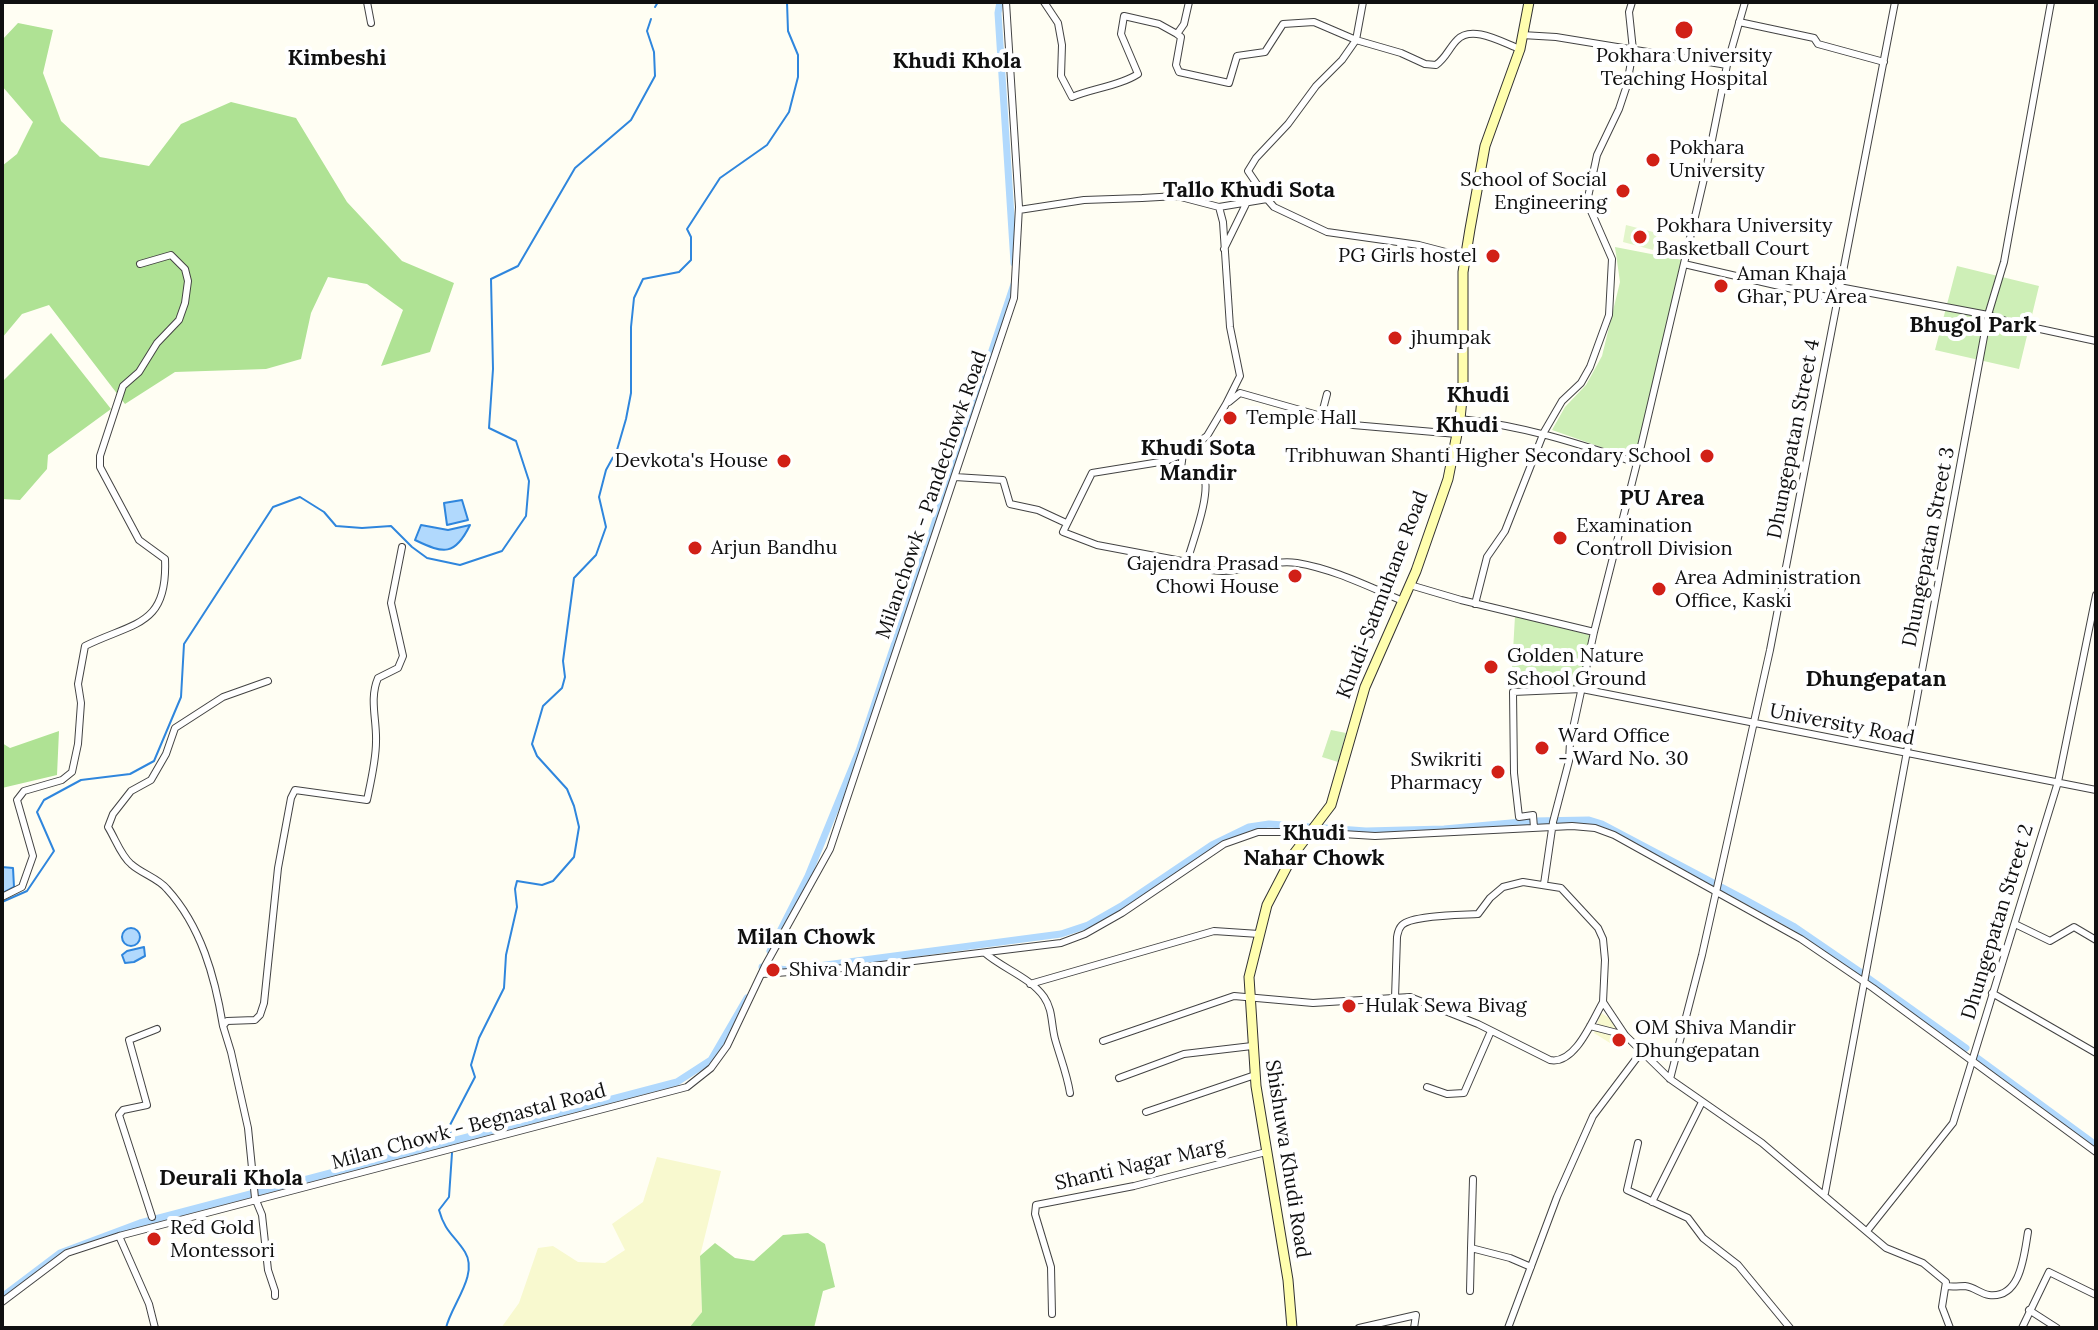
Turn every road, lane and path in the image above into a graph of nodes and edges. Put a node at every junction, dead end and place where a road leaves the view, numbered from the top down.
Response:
1 (367, 2) edge
2 (1006, 2) edge
3 (1044, 2) edge
4 (1189, 2) edge
5 (1363, 2) edge
6 (1529, 2) edge
7 (1632, 2) edge
8 (1745, 2) edge
9 (1895, 2) edge
10 (2051, 2) edge
11 (1739, 22) junction
12 (371, 23) dead end
13 (1177, 34) junction
14 (1522, 35) junction
15 (1356, 40) junction
16 (1520, 49) junction
17 (1633, 50) junction
18 (1884, 62) junction
19 (1727, 65) junction
20 (1267, 199) junction
21 (1247, 202) junction
22 (1219, 207) junction
23 (1019, 210) junction
24 (1224, 249) junction
25 (1465, 257) junction
26 (140, 264) dead end
27 (1684, 264) junction
28 (1839, 287) junction
29 (1836, 299) junction
30 (1988, 315) junction
31 (2096, 341) edge
32 (1236, 382) junction
33 (1240, 393) junction
34 (1327, 394) dead end
35 (1226, 404) junction
36 (1321, 417) junction
37 (1460, 419) junction
38 (1544, 432) junction
39 (1457, 434) junction
40 (1183, 454) junction
41 (1166, 461) junction
42 (1637, 463) junction
43 (1181, 468) junction
44 (955, 477) junction
45 (1062, 522) junction
46 (402, 547) dead end
47 (1187, 562) junction
48 (1410, 585) junction
49 (2096, 595) edge
50 (1403, 601) junction
51 (1475, 604) junction
52 (1594, 632) junction
53 (268, 681) dead end
54 (1582, 689) junction
55 (1754, 723) junction
56 (1907, 754) junction
57 (2058, 782) junction
58 (2096, 790) edge
59 (1314, 827) junction
60 (1552, 827) junction
61 (1534, 828) junction
62 (1544, 884) junction
63 (1717, 887) junction
64 (2, 897) edge
65 (2015, 924) junction
66 (1259, 934) junction
67 (2096, 940) edge
68 (985, 953) junction
69 (762, 974) junction
70 (1864, 981) junction
71 (1030, 984) junction
72 (1992, 993) junction
73 (1250, 996) junction
74 (1395, 998) junction
75 (1603, 1002) junction
76 (223, 1026) junction
77 (1590, 1026) junction
78 (157, 1029) dead end
79 (1491, 1031) junction
80 (1625, 1035) junction
81 (1103, 1041) dead end
82 (1252, 1046) junction
83 (1642, 1051) junction
84 (2096, 1053) edge
85 (1972, 1060) junction
86 (1255, 1075) junction
87 (1119, 1078) dead end
88 (1670, 1079) junction
89 (1427, 1087) dead end
90 (1070, 1093) dead end
91 (1702, 1102) junction
92 (1146, 1112) dead end
93 (1638, 1143) dead end
94 (1266, 1152) junction
95 (2096, 1152) edge
96 (1473, 1179) dead end
97 (1825, 1193) junction
98 (256, 1199) junction
99 (1652, 1202) junction
100 (152, 1217) dead end
101 (1867, 1231) junction
102 (2028, 1232) dead end
103 (119, 1236) junction
104 (1471, 1248) junction
105 (1531, 1267) junction
106 (1946, 1286) junction
107 (1470, 1291) dead end
108 (2096, 1295) edge
109 (275, 1296) dead end
110 (2, 1302) edge
111 (2029, 1310) junction
112 (1052, 1314) dead end
113 (155, 1328) edge
114 (1292, 1328) edge
115 (1359, 1328) edge
116 (1414, 1328) edge
117 (1508, 1328) edge
118 (1790, 1328) edge
119 (1950, 1328) edge
120 (2022, 1328) edge
121 (2057, 1328) edge

1 - 12 street
2 - 23 street, Milanchowk - Pandechowk Road
3 - 13 street
4 - 13 street
5 - 15 street
6 - 14 main road, Khudi-Satmuhane Road
7 - 17 street
8 - 11 street
9 - 18 street, Dhungepatan Street 4
10 - 30 street, Dhungepatan Street 3
11 - 18 street
11 - 19 street
13 - 15 street
14 - 16 main road, Khudi-Satmuhane Road
14 - 17 street
15 - 16 street
15 - 20 street
16 - 25 main road, Khudi-Satmuhane Road
17 - 19 street
17 - 38 street
18 - 28 street, Dhungepatan Street 4
19 - 27 street
20 - 21 street
20 - 25 street
21 - 22 street
21 - 24 street
22 - 23 street
22 - 24 street
23 - 44 street, Milanchowk - Pandechowk Road
24 - 32 street
25 - 37 main road, Khudi-Satmuhane Road
26 - 64 street
27 - 29 street
27 - 42 street
28 - 29 street, Dhungepatan Street 4
28 - 30 street
29 - 55 street, Dhungepatan Street 4
30 - 31 street
30 - 56 street, Dhungepatan Street 3
32 - 33 street
32 - 35 street
33 - 35 street
33 - 36 street
34 - 36 street
35 - 40 street
36 - 39 street
37 - 38 street
37 - 39 main road, Khudi-Satmuhane Road
38 - 42 street
38 - 51 street
39 - 48 main road, Khudi-Satmuhane Road
40 - 41 street
40 - 43 street
41 - 43 street
41 - 45 street
42 - 52 street
43 - 47 street
44 - 45 street
44 - 69 street, Milanchowk - Pandechowk Road
45 - 47 street
46 - 76 street
47 - 50 street
48 - 50 main road, Khudi-Satmuhane Road
48 - 51 street
49 - 57 street, Dhungepatan Street 2
50 - 59 main road, Khudi-Satmuhane Road
51 - 52 street
52 - 54 street
53 - 76 street
54 - 55 street, University Road
54 - 60 street
54 - 61 street, University Road
55 - 56 street, University Road
55 - 63 street, Dhungepatan Street 4
56 - 57 street, University Road
56 - 70 street, Dhungepatan Street 3
57 - 58 street, University Road
57 - 65 street, Dhungepatan Street 2
59 - 61 street
59 - 66 main road, Khudi-Satmuhane Road
59 - 68 street
60 - 61 street
60 - 62 street
60 - 63 street
62 - 74 street
62 - 75 street
63 - 70 street
63 - 88 street, Dhungepatan Street 4
65 - 67 street
65 - 72 street, Dhungepatan Street 2
66 - 71 street
66 - 73 main road, Shishuwa Khudi Road
68 - 69 street
68 - 71 street
69 - 98 street, Milan Chowk - Begnastal Road
70 - 85 street
70 - 97 street, Dhungepatan Street 3
71 - 90 street
72 - 84 street
72 - 85 street, Dhungepatan Street 2
73 - 74 street
73 - 81 street
73 - 82 main road, Shishuwa Khudi Road
74 - 79 street
75 - 77 street
75 - 80 street
76 - 98 street
77 - 79 street
77 - 80 street
78 - 100 street
79 - 89 street
80 - 83 street
82 - 86 main road, Shishuwa Khudi Road
82 - 87 street
83 - 88 street
83 - 105 street
85 - 95 street
85 - 101 street, Dhungepatan Street 2
86 - 92 street
86 - 94 main road, Shishuwa Khudi Road
88 - 91 street
91 - 97 street
91 - 99 street
93 - 99 street
94 - 112 street, Shanti Nagar Marg
94 - 114 main road, Shishuwa Khudi Road
96 - 104 street
97 - 101 street
98 - 103 street, Milan Chowk - Begnastal Road
98 - 109 street
99 - 118 street
101 - 106 street
102 - 106 street
103 - 110 street, Milan Chowk - Begnastal Road
103 - 113 street
104 - 105 street
104 - 107 street
105 - 117 street
106 - 119 street
108 - 111 street
111 - 120 street
111 - 121 street
115 - 116 street

